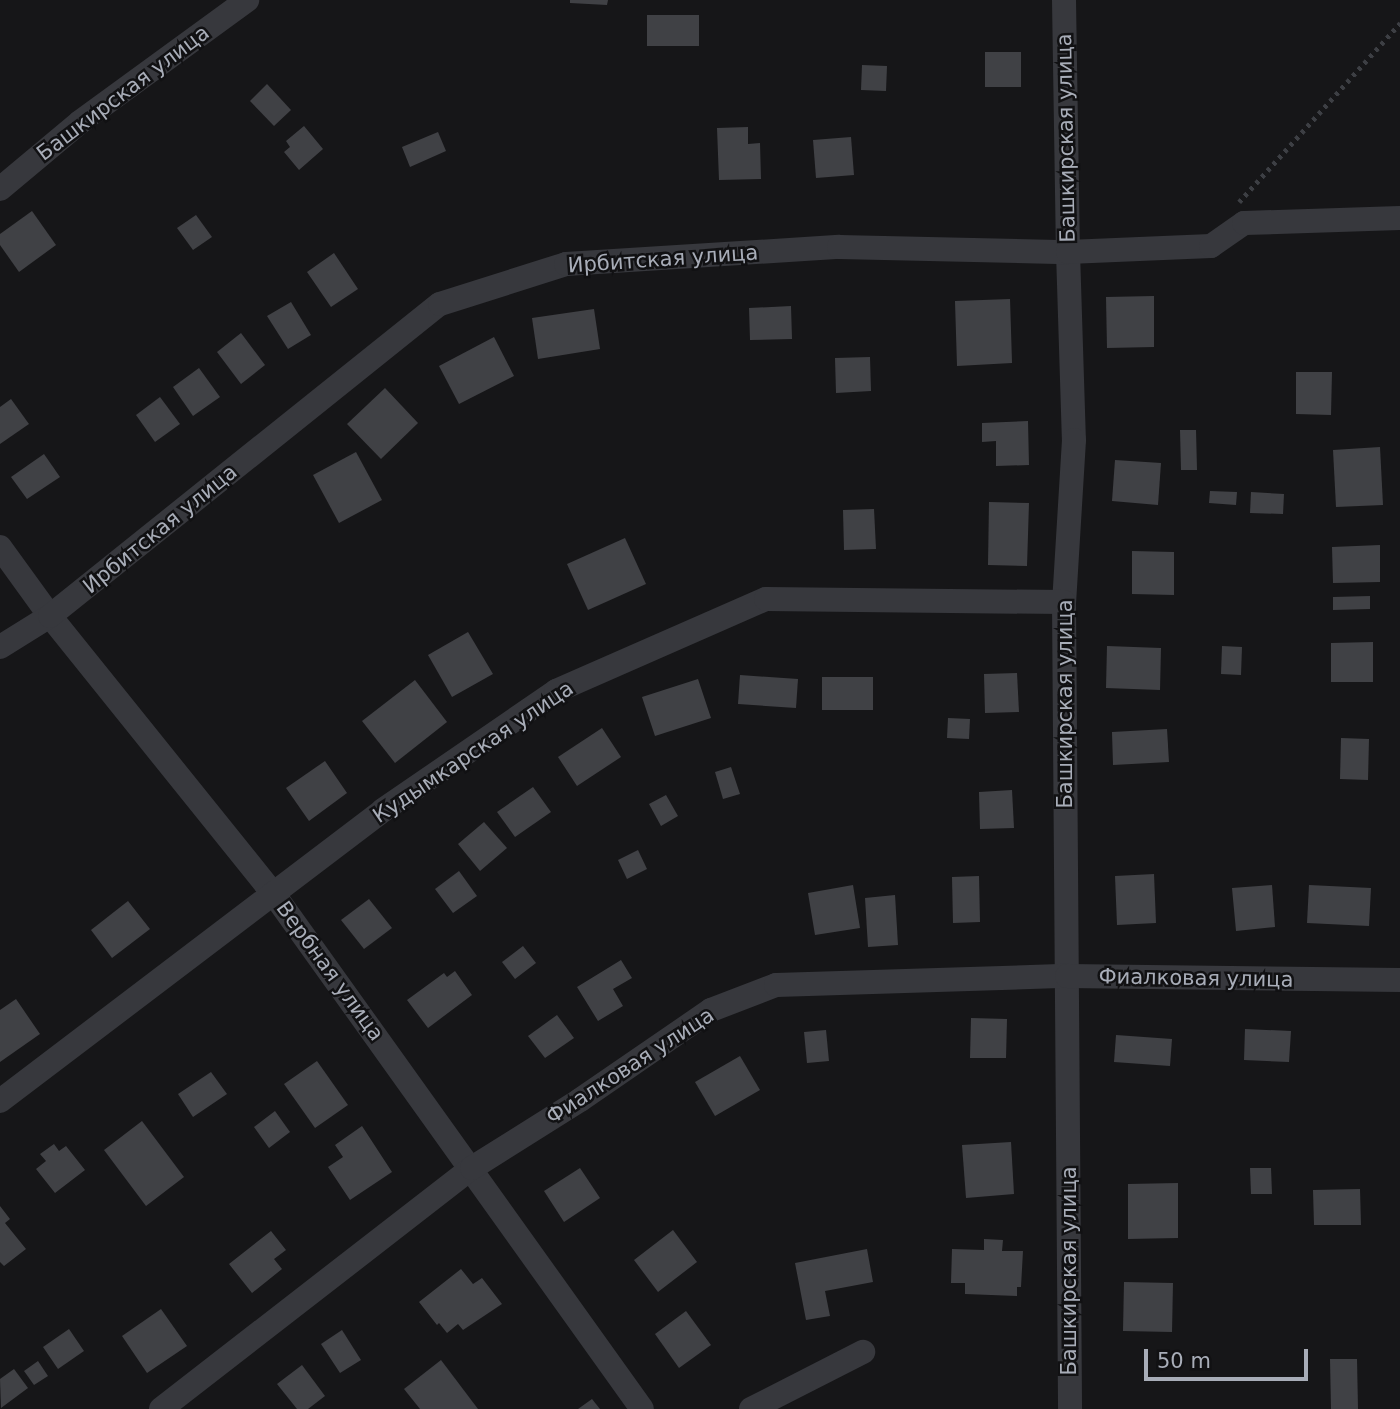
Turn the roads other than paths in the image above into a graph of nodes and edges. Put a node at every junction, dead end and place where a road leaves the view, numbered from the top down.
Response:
1 (247, 0) edge
2 (1065, 0) edge
3 (0, 189) edge
4 (1400, 218) edge
5 (1068, 253) junction
6 (0, 547) edge
7 (1064, 602) junction
8 (50, 616) junction
9 (0, 647) edge
10 (273, 893) junction
11 (1067, 976) junction
12 (1400, 980) edge
13 (0, 1101) edge
14 (472, 1168) junction
15 (863, 1352) dead end
16 (161, 1409) edge
17 (642, 1409) edge
18 (751, 1409) edge
19 (1070, 1409) edge

1 - 3 street, Башкирская улица
2 - 5 street, Башкирская улица
4 - 5 street, Ирбитская улица
5 - 7 street, Башкирская улица
5 - 8 street, Ирбитская улица
6 - 8 street, Вербная улица
7 - 10 street, Кудымкарская улица
7 - 11 street, Башкирская улица
8 - 9 street, Ирбитская улица
8 - 10 street, Вербная улица
10 - 13 street, Кудымкарская улица
10 - 14 street, Вербная улица
11 - 12 street, Фиалковая улица
11 - 14 street, Фиалковая улица
11 - 19 street, Башкирская улица
14 - 16 street, Фиалковая улица
14 - 17 street, Вербная улица
15 - 18 street

